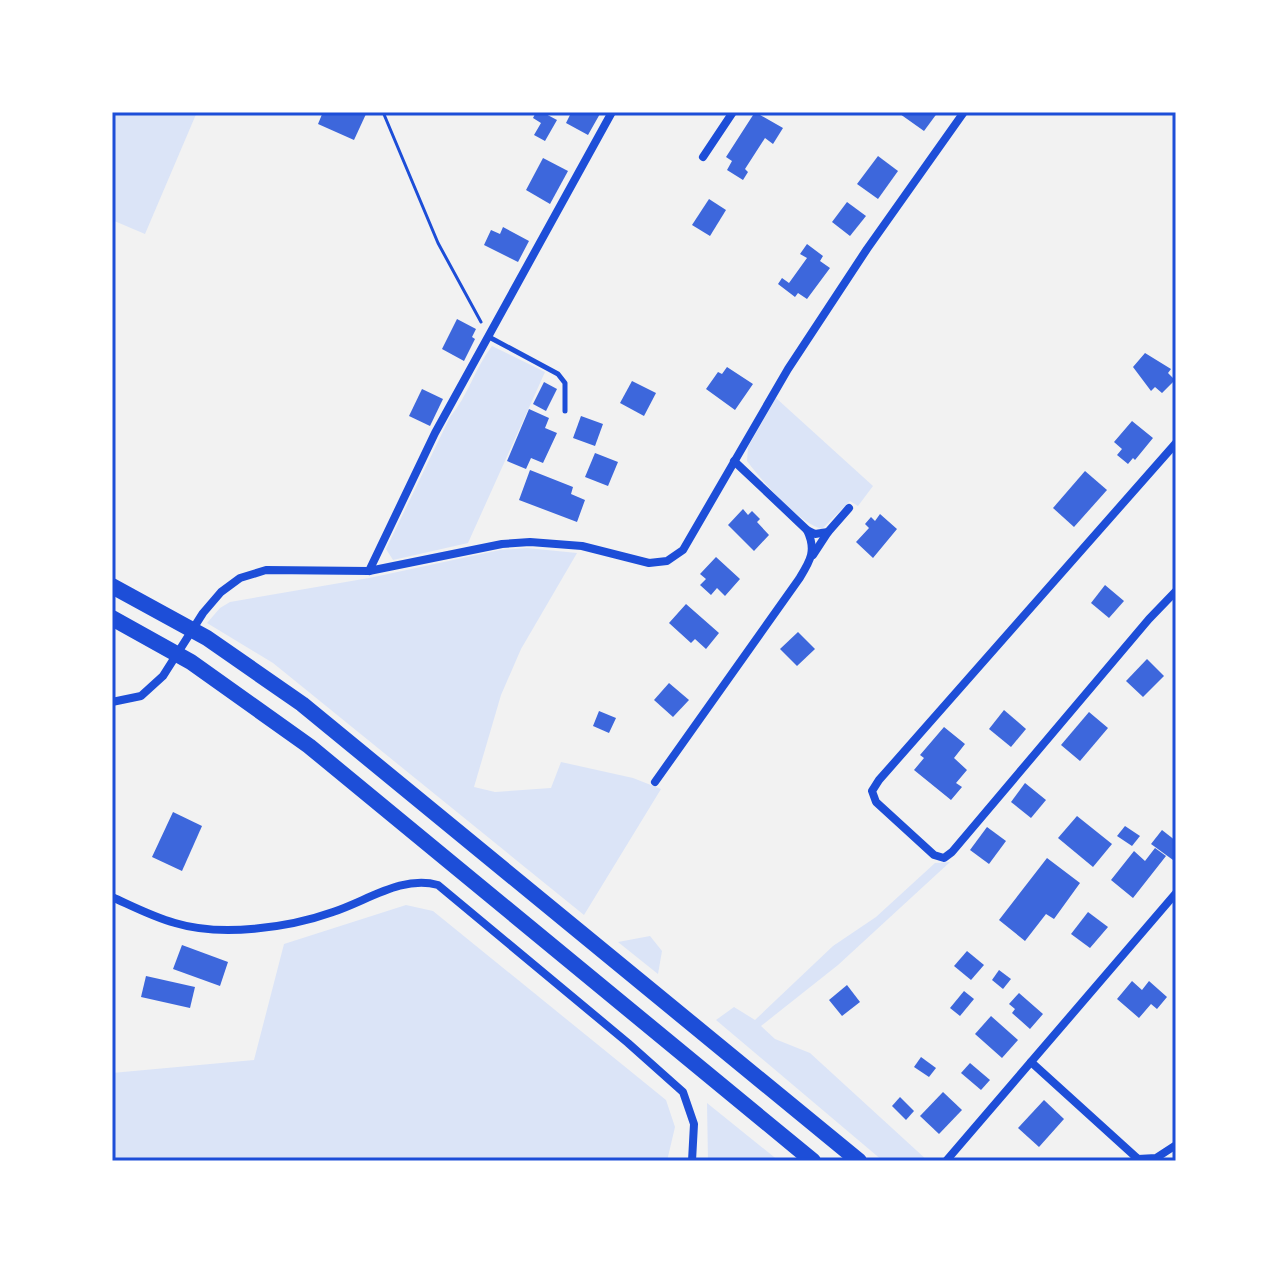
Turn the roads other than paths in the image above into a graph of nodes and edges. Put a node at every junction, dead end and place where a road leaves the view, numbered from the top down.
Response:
1 (612, 112) edge
2 (733, 112) edge
3 (964, 112) edge
4 (703, 157) dead end
5 (489, 337) junction
6 (565, 411) dead end
7 (1176, 443) edge
8 (734, 461) junction
9 (849, 508) dead end
10 (807, 530) junction
11 (828, 532) junction
12 (813, 555) junction
13 (369, 571) junction
14 (112, 586) edge
15 (1176, 591) edge
16 (112, 618) edge
17 (112, 702) edge
18 (655, 782) dead end
19 (1176, 893) edge
20 (112, 897) edge
21 (1031, 1062) junction
22 (1176, 1145) edge
23 (692, 1161) edge
24 (813, 1161) edge
25 (859, 1161) edge
26 (946, 1161) edge

1 - 5 street
2 - 4 street
3 - 8 street
5 - 6 lane
5 - 13 street
7 - 15 street
8 - 10 street
8 - 13 street
9 - 11 street
10 - 11 street
10 - 12 street
11 - 12 street
12 - 18 street
13 - 17 street
14 - 25 main road
16 - 24 main road
19 - 21 street
20 - 23 street
21 - 22 street
21 - 26 street

